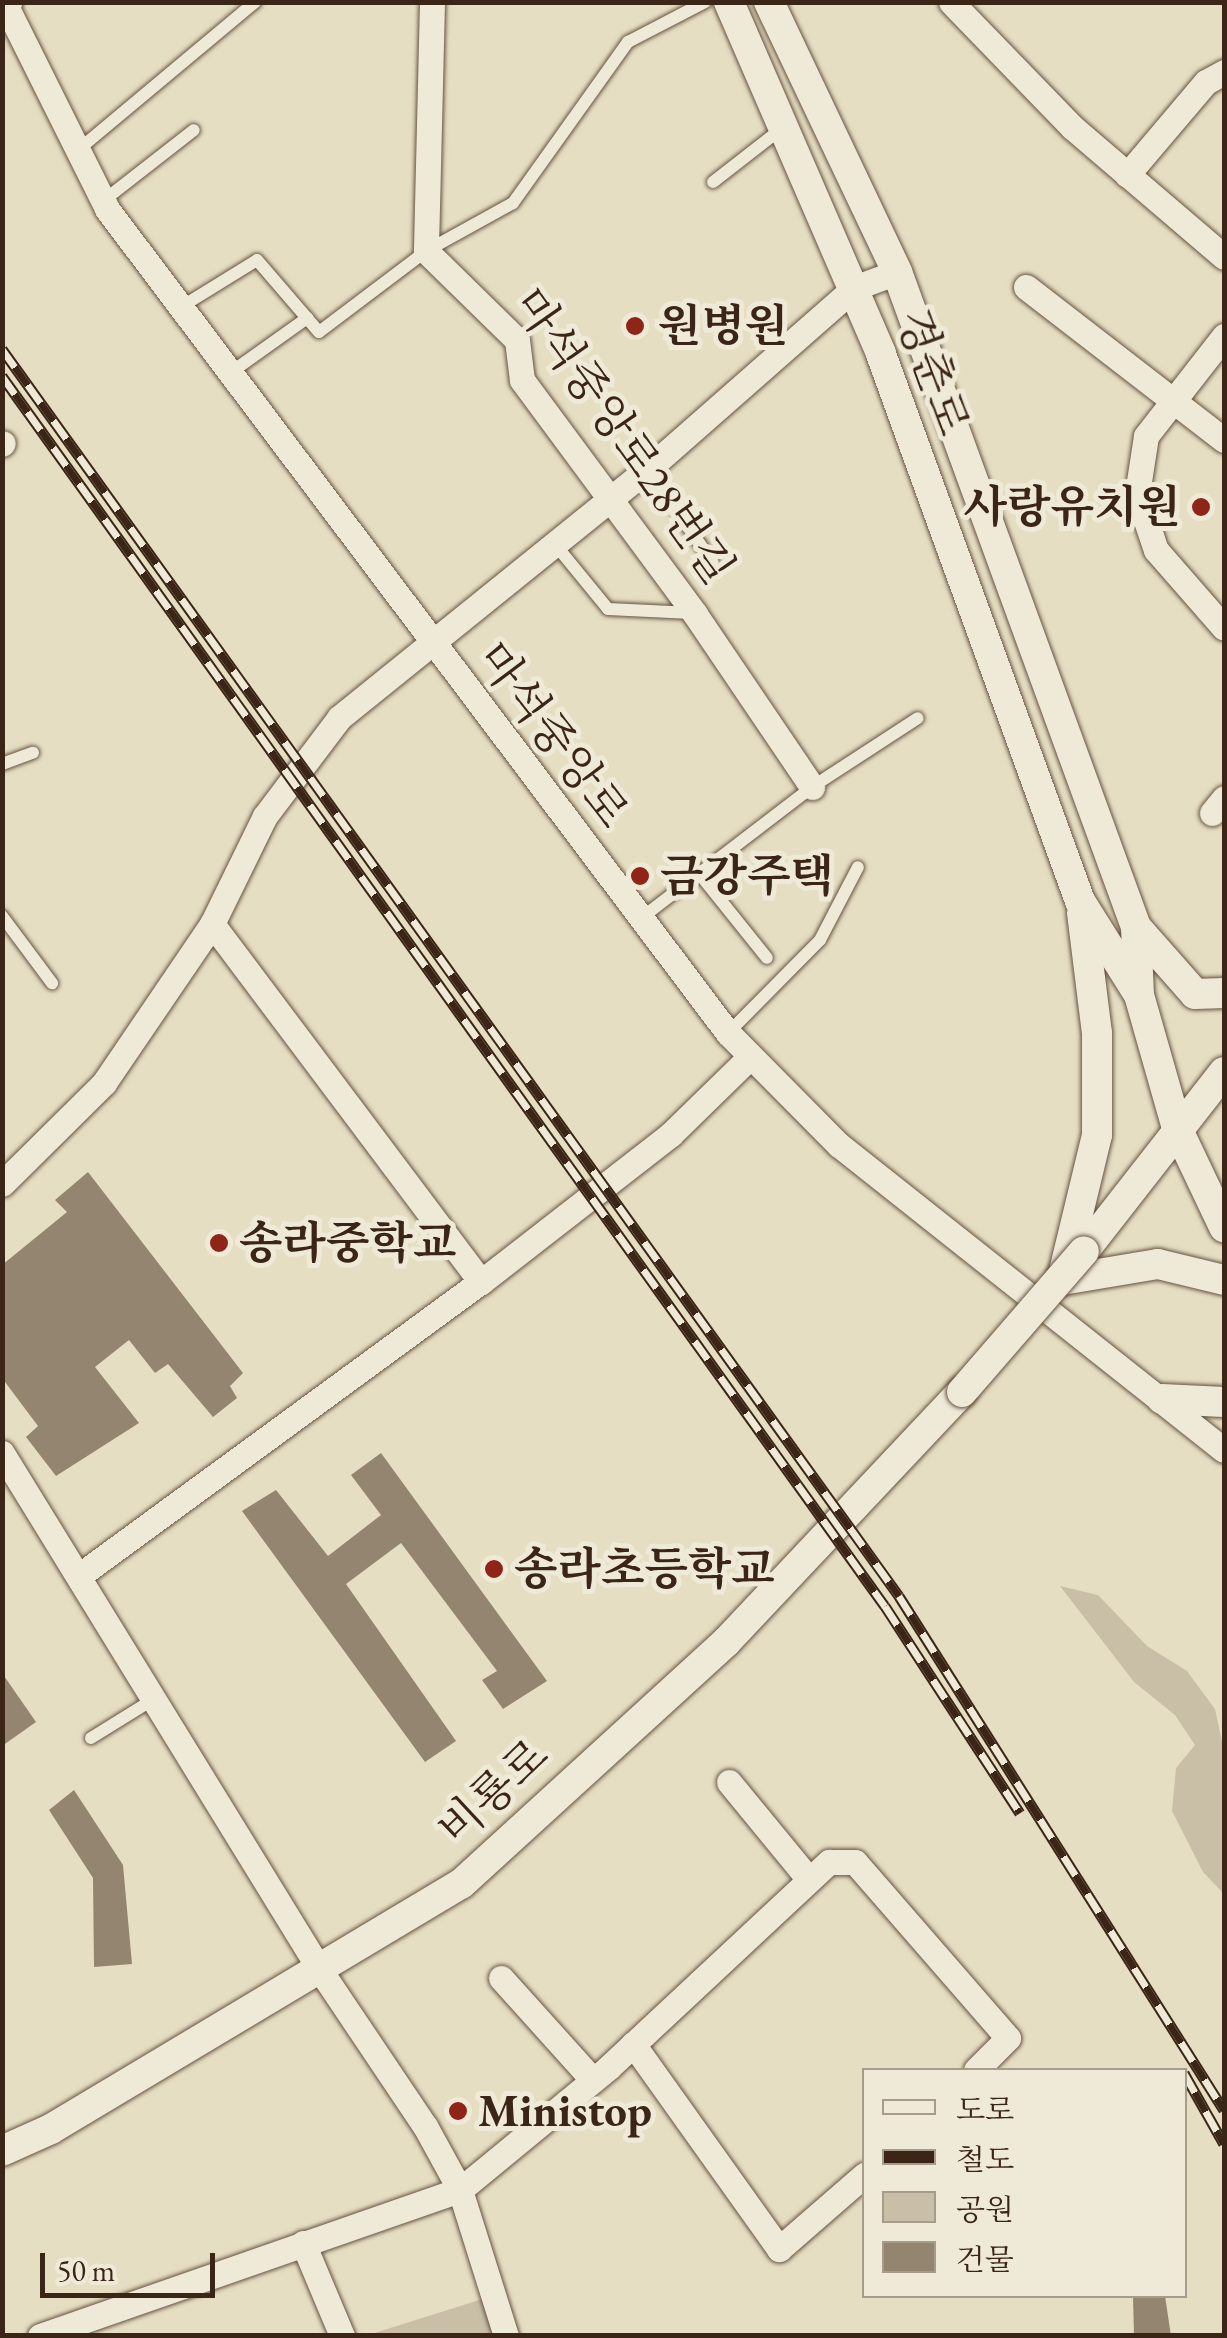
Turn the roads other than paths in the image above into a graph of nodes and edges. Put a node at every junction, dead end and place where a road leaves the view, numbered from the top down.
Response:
1 (255, 2) edge
2 (432, 2) edge
3 (705, 2) edge
4 (729, 2) edge
5 (769, 2) edge
6 (3, 3) edge
7 (951, 3) edge
8 (13, 38) edge
9 (1224, 72) edge
10 (787, 124) junction
11 (194, 130) dead end
12 (78, 150) junction
13 (1127, 176) junction
14 (712, 182) dead end
15 (103, 201) junction
16 (426, 250) junction
17 (1224, 257) edge
18 (897, 272) junction
19 (1026, 287) dead end
20 (854, 288) junction
21 (181, 307) junction
22 (306, 318) junction
23 (1224, 336) edge
24 (230, 372) junction
25 (1174, 401) junction
26 (1224, 440) edge
27 (648, 470) junction
28 (612, 498) junction
29 (554, 544) junction
30 (713, 562) dead end
31 (695, 614) junction
32 (1224, 628) edge
33 (430, 640) junction
34 (918, 718) dead end
35 (34, 753) dead end
36 (2, 764) edge
37 (812, 786) junction
38 (858, 867) dead end
39 (698, 872) junction
40 (1080, 900) junction
41 (2, 916) edge
42 (638, 921) junction
43 (212, 924) junction
44 (1136, 926) junction
45 (768, 958) dead end
46 (52, 983) dead end
47 (1224, 994) edge
48 (1139, 995) junction
49 (728, 1033) junction
50 (749, 1058) junction
51 (1224, 1072) edge
52 (1178, 1128) junction
53 (2, 1184) edge
54 (1224, 1227) edge
55 (1062, 1280) junction
56 (1224, 1280) edge
57 (480, 1282) junction
58 (1162, 1400) junction
59 (1224, 1402) edge
60 (1224, 1450) edge
61 (2, 1453) edge
62 (80, 1576) junction
63 (156, 1697) junction
64 (91, 1738) dead end
65 (729, 1782) dead end
66 (807, 1877) junction
67 (320, 1970) junction
68 (501, 1978) dead end
69 (633, 2044) junction
70 (978, 2068) edge
71 (593, 2080) junction
72 (2, 2150) edge
73 (862, 2177) edge
74 (460, 2190) junction
75 (302, 2243) junction
76 (54, 2333) edge
77 (342, 2336) edge
78 (506, 2336) edge

1 - 12 lane
2 - 16 street
3 - 16 lane
4 - 10 street, 경춘로
5 - 18 street, 경춘로
6 - 8 street, 마석중앙로
7 - 13 street
8 - 12 street, 마석중앙로
9 - 13 street
10 - 14 lane
10 - 20 street, 경춘로
11 - 15 lane
12 - 15 street, 마석중앙로
13 - 17 street
15 - 21 street, 마석중앙로
16 - 22 lane
16 - 28 street, 마석중앙로28번길
18 - 20 street
18 - 44 street, 경춘로
19 - 25 street
20 - 27 street
20 - 40 street, 경춘로
21 - 22 lane
21 - 24 street, 마석중앙로
22 - 24 lane
23 - 25 street
24 - 33 street, 마석중앙로
25 - 26 street
25 - 32 street
27 - 28 street
27 - 30 lane
28 - 29 street
28 - 31 street, 마석중앙로28번길
29 - 31 lane
29 - 33 street
31 - 37 street, 마석중앙로28번길
33 - 42 street, 마석중앙로
33 - 43 street
34 - 37 lane
35 - 36 lane
37 - 39 lane
38 - 49 lane
39 - 42 lane
39 - 45 lane
40 - 48 street, 경춘로
40 - 55 street
41 - 46 lane
42 - 49 street, 마석중앙로
43 - 53 street
43 - 57 street
44 - 47 street
44 - 48 street, 경춘로
48 - 52 street, 경춘로
49 - 50 street, 마석중앙로
50 - 57 street
50 - 58 street, 마석중앙로
51 - 52 street
52 - 54 street, 경춘로
52 - 55 street, 비룡로, bridge
55 - 56 street
55 - 67 street, 비룡로, bridge
57 - 62 street
58 - 59 street
58 - 60 street, 마석중앙로
61 - 62 street
62 - 63 street
63 - 64 lane
63 - 67 street
65 - 66 street
66 - 69 street
66 - 70 street
67 - 72 street, 비룡로
67 - 74 street
68 - 71 street
69 - 71 street
69 - 73 street
71 - 74 street
74 - 75 street
74 - 78 street
75 - 76 street
75 - 77 street

